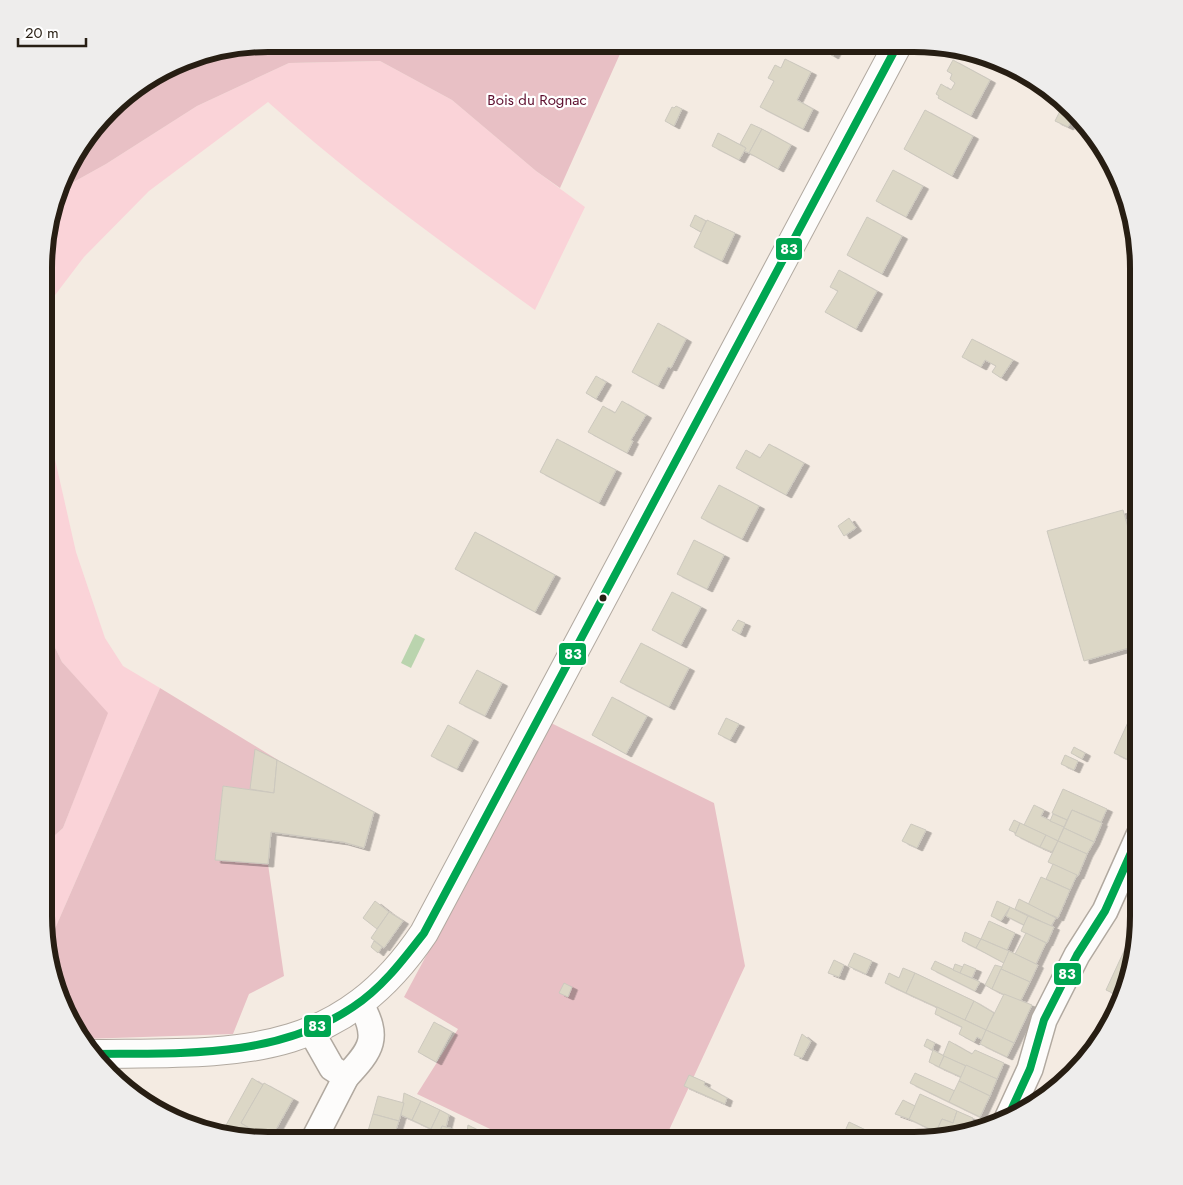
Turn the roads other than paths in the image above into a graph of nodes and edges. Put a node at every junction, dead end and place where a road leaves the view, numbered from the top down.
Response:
1 (894, 52) edge
2 (1130, 855) edge
3 (360, 1003) junction
4 (311, 1031) junction
5 (102, 1054) edge
6 (346, 1077) junction
7 (1011, 1109) edge
8 (318, 1132) edge

1 - 3 main road
2 - 7 street
3 - 4 main road
3 - 6 street
4 - 5 main road
4 - 6 street
6 - 8 street

